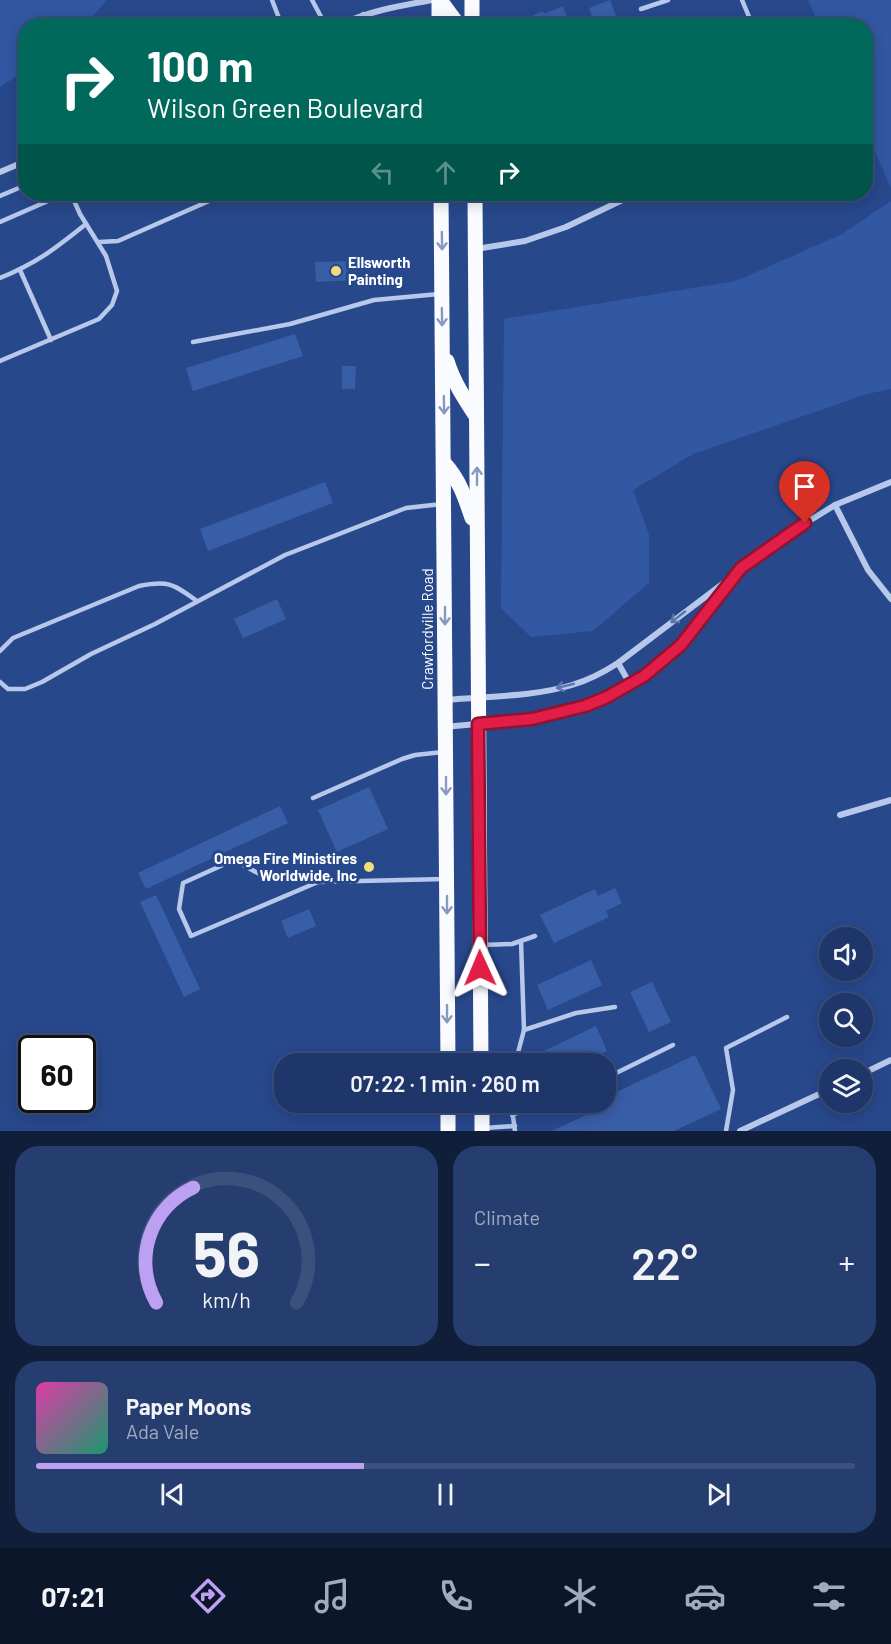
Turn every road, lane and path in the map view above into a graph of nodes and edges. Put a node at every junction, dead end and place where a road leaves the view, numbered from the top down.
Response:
1 (272, 0) edge
2 (312, 0) edge
3 (432, 0) edge
4 (439, 0) edge
5 (472, 0) edge
6 (668, 0) edge
7 (742, 0) edge
8 (641, 9) dead end
9 (363, 14) junction
10 (279, 18) edge
11 (322, 18) edge
12 (354, 18) edge
13 (365, 18) edge
14 (439, 18) edge
15 (453, 18) edge
16 (472, 18) edge
17 (750, 18) edge
18 (18, 164) edge
19 (0, 172) edge
20 (18, 188) edge
21 (0, 196) edge
22 (48, 201) edge
23 (75, 201) edge
24 (209, 201) edge
25 (441, 201) edge
26 (475, 201) edge
27 (620, 201) edge
28 (0, 222) edge
29 (86, 224) junction
30 (99, 242) junction
31 (475, 249) junction
32 (20, 270) junction
33 (0, 279) edge
34 (442, 294) junction
35 (51, 340) junction
36 (193, 342) dead end
37 (443, 346) junction
38 (0, 360) edge
39 (476, 416) junction
40 (444, 463) junction
41 (891, 482) edge
42 (445, 504) junction
43 (835, 505) junction
44 (477, 535) junction
45 (741, 568) junction
46 (891, 599) edge
47 (197, 601) junction
48 (0, 651) edge
49 (618, 663) junction
50 (0, 682) edge
51 (630, 684) junction
52 (478, 697) junction
53 (446, 700) junction
54 (478, 724) junction
55 (446, 728) junction
56 (446, 752) junction
57 (314, 798) dead end
58 (891, 800) edge
59 (840, 815) dead end
60 (447, 879) junction
61 (318, 882) junction
62 (535, 936) dead end
63 (521, 941) junction
64 (480, 945) junction
65 (615, 1007) dead end
66 (787, 1017) dead end
67 (524, 1030) junction
68 (673, 1044) dead end
69 (448, 1053) edge
70 (481, 1053) edge
71 (518, 1053) edge
72 (891, 1060) edge
73 (873, 1069) edge
74 (616, 1073) edge
75 (819, 1094) edge
76 (448, 1113) edge
77 (482, 1113) edge
78 (517, 1113) edge
79 (512, 1115) joint
80 (515, 1129) edge
81 (482, 1130) edge
82 (448, 1131) edge
83 (726, 1131) edge
84 (740, 1131) edge

1 - 10 lane
2 - 11 lane
3 - 9 street
4 - 14 main road
4 - 15 main road
5 - 16 main road
6 - 8 lane
7 - 17 lane
9 - 12 street
9 - 13 lane
18 - 19 street
20 - 21 lane
22 - 28 lane
23 - 29 lane
24 - 30 lane
25 -> 34 main road, Crawfordville Road
26 - 31 main road
27 - 31 street
29 - 30 lane
29 - 32 lane
30 - 35 lane
31 - 39 main road
32 - 33 lane
32 - 35 lane
34 - 36 lane
34 -> 37 main road, Crawfordville Road
35 - 38 lane
37 - 39 main road
37 -> 40 main road, Crawfordville Road
44 -> 39 main road
40 - 42 main road, Crawfordville Road
40 - 44 main road
41 - 43 street
42 - 47 lane
42 -> 53 main road, Crawfordville Road
43 - 45 street
43 - 46 street
44 - 52 main road
45 -> 49 street
45 - 51 street
47 - 48 lane
47 - 50 lane
49 - 51 street
49 -> 52 street
51 - 54 street
52 - 53 street
52 - 54 main road
53 - 55 main road, Crawfordville Road
54 - 55 street
54 - 64 main road
55 - 56 main road, Crawfordville Road
56 - 57 lane
56 -> 60 main road, Crawfordville Road
58 - 59 street
60 - 61 lane
60 -> 69 main road, Crawfordville Road
61 - 61 lane
62 - 63 lane
63 - 64 lane
63 - 67 lane
64 - 70 main road
65 - 67 lane
66 - 83 lane
67 - 71 lane
68 - 74 lane
72 - 73 street
75 - 84 street
76 - 82 main road
77 - 81 main road
78 - 79 lane
79 - 80 lane
80 - 81 lane

